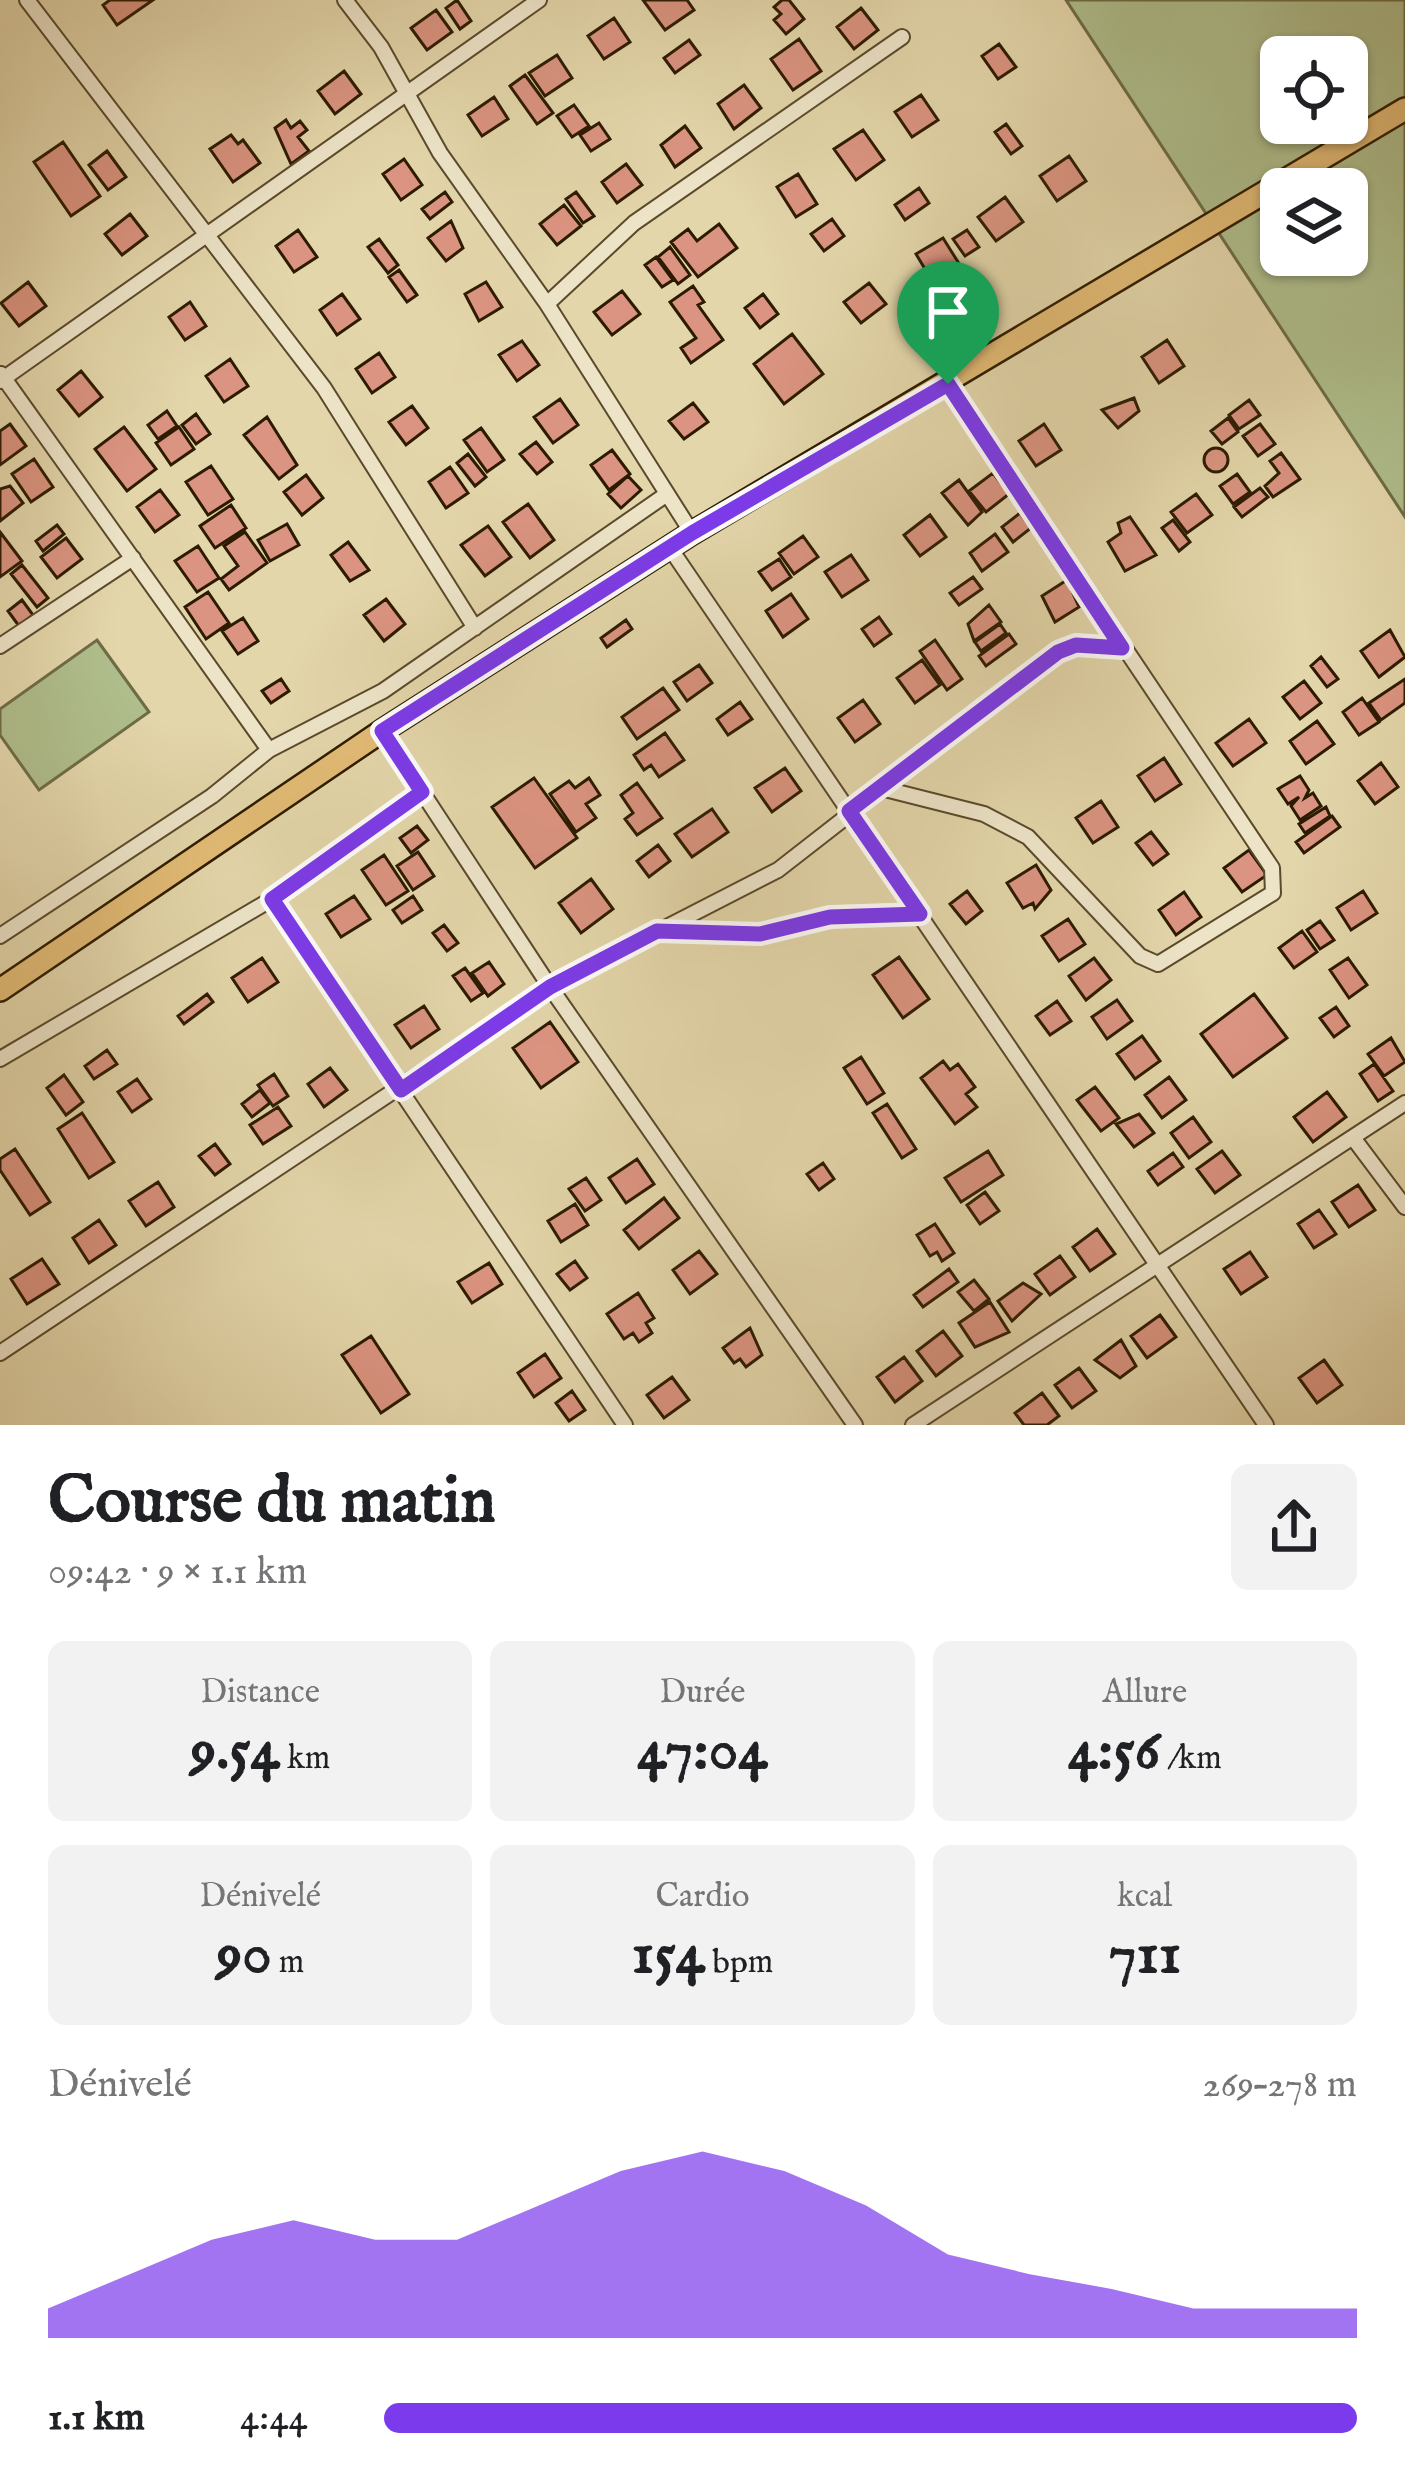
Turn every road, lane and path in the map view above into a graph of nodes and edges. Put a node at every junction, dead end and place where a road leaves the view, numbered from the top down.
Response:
1 (27, 0) edge
2 (345, 0) edge
3 (538, 0) edge
4 (902, 37) dead end
5 (405, 95) junction
6 (1405, 110) edge
7 (208, 236) junction
8 (547, 304) junction
9 (1, 377) edge
10 (948, 384) junction
11 (667, 494) junction
12 (692, 533) junction
13 (670, 548) junction
14 (133, 558) junction
15 (475, 628) junction
16 (0, 646) edge
17 (1122, 648) junction
18 (382, 731) junction
19 (269, 750) junction
20 (881, 788) junction
21 (422, 792) junction
22 (849, 811) junction
23 (272, 899) junction
24 (920, 914) junction
25 (657, 931) junction
26 (0, 936) edge
27 (550, 987) junction
28 (0, 990) edge
29 (0, 1059) edge
30 (401, 1090) junction
31 (1405, 1103) edge
32 (1354, 1138) junction
33 (1405, 1207) edge
34 (1158, 1266) junction
35 (0, 1353) edge
36 (625, 1425) edge
37 (855, 1425) edge
38 (913, 1425) edge
39 (1266, 1425) edge

1 - 7 street
2 - 5 street
3 - 5 street
4 - 8 street
5 - 7 street
5 - 8 street
6 - 10 main road
7 - 9 street
7 - 15 street
8 - 11 street
9 - 14 street
10 - 12 main road
10 - 17 street
11 - 12 street
11 - 15 street
12 - 13 main road
13 - 18 main road
13 - 22 street
14 - 16 street
14 - 19 street
15 - 19 street
17 - 20 street
17 - 20 street
18 - 21 street
18 - 28 main road
19 - 26 street
20 - 22 street
21 - 23 street
21 - 27 street
22 - 24 street
22 - 25 street
23 - 29 street
23 - 30 street
24 - 25 street
24 - 34 street
25 - 27 street
27 - 30 street
27 - 37 street
30 - 35 street
30 - 36 street
31 - 32 street
32 - 33 street
32 - 34 street
34 - 38 street
34 - 39 street

